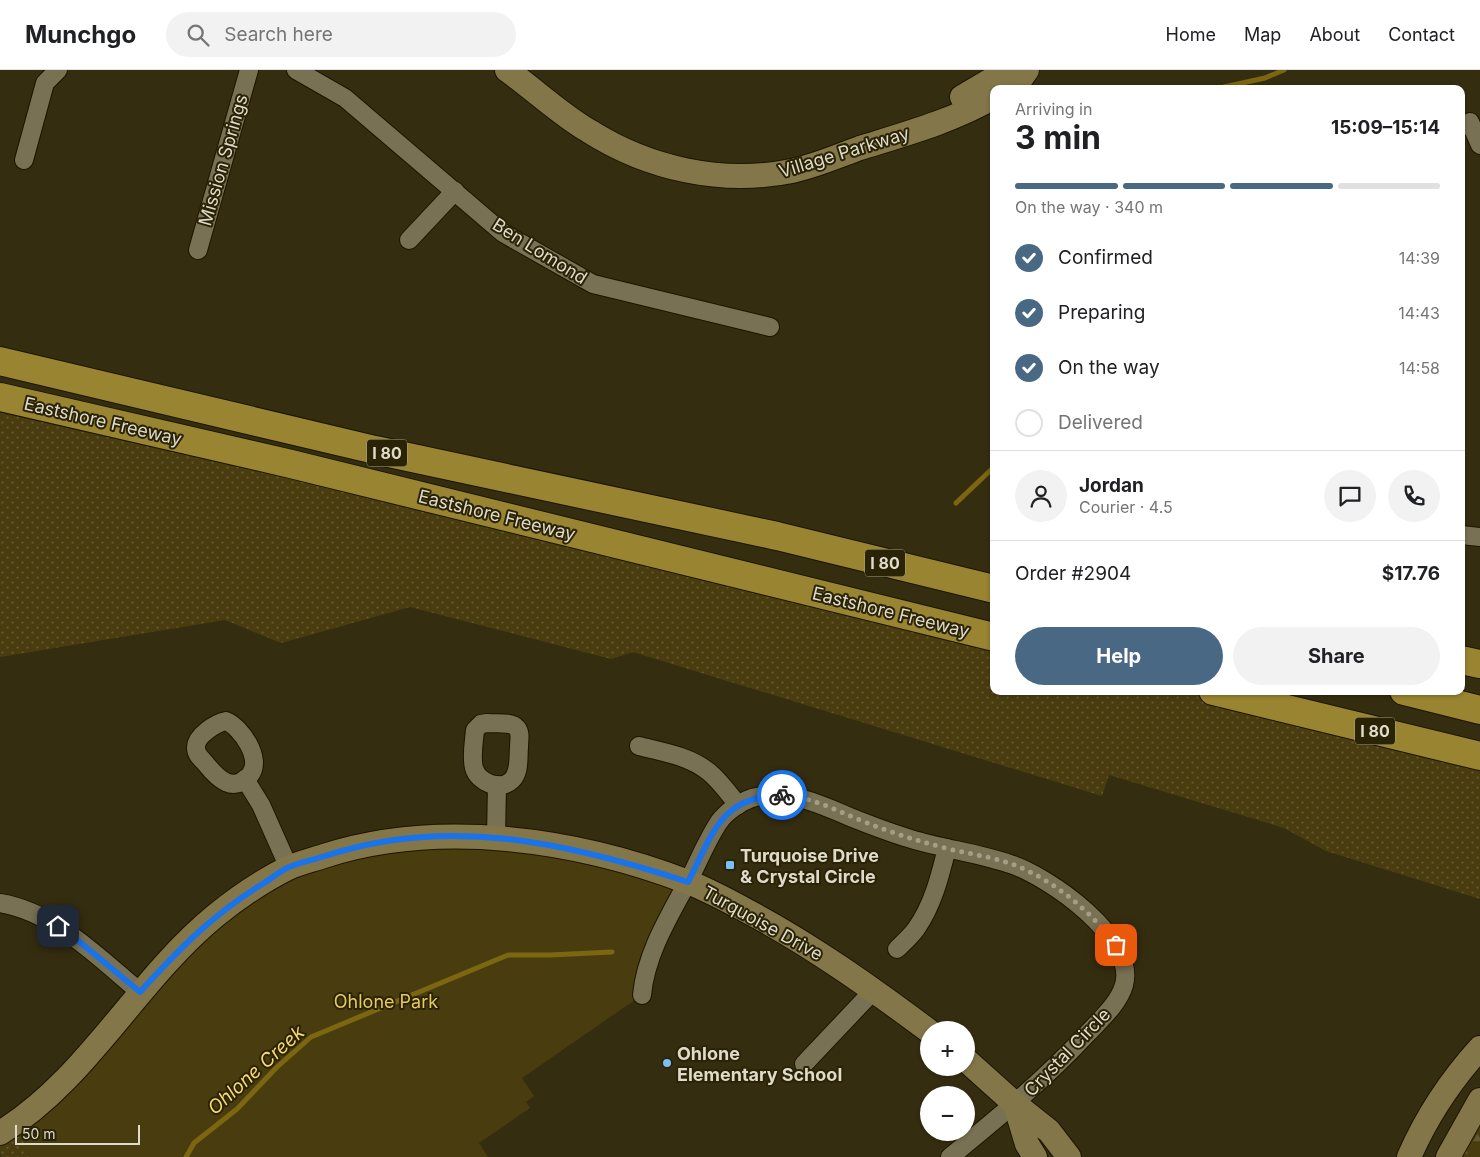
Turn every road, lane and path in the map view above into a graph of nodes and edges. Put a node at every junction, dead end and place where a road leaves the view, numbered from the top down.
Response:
1 (58, 70) edge
2 (249, 70) edge
3 (296, 70) edge
4 (507, 70) edge
5 (532, 70) edge
6 (1015, 79) edge
7 (998, 85) edge
8 (990, 88) edge
9 (990, 99) edge
10 (1465, 125) edge
11 (1480, 145) edge
12 (24, 160) dead end
13 (456, 192) junction
14 (409, 240) dead end
15 (198, 250) dead end
16 (770, 327) dead end
17 (0, 361) edge
18 (0, 397) edge
19 (777, 536) junction
20 (1465, 536) edge
21 (1480, 537) edge
22 (990, 568) edge
23 (990, 588) edge
24 (990, 636) edge
25 (1465, 661) edge
26 (1480, 664) edge
27 (1228, 695) edge
28 (1420, 695) edge
29 (1480, 710) edge
30 (639, 746) dead end
31 (1480, 756) edge
32 (245, 779) dead end
33 (497, 785) dead end
34 (738, 805) junction
35 (496, 837) junction
36 (947, 848) junction
37 (289, 868) junction
38 (688, 882) junction
39 (0, 903) edge
40 (896, 949) dead end
41 (874, 990) junction
42 (140, 992) junction
43 (642, 995) dead end
44 (920, 1024) edge
45 (1480, 1048) edge
46 (804, 1064) dead end
47 (975, 1068) edge
48 (1480, 1100) edge
49 (1015, 1104) junction
50 (0, 1132) edge
51 (950, 1157) edge
52 (1035, 1157) edge
53 (1069, 1157) edge
54 (1408, 1157) edge
55 (1448, 1157) edge

1 - 12 street
2 - 15 street, Mission Springs
3 - 13 street, Ben Lomond
4 - 9 street, Village Parkway
5 - 8 street, Village Parkway
6 - 7 street, Village Parkway
10 - 11 street
13 - 14 street
13 - 16 street, Ben Lomond
17 - 19 highway, Eastshore Freeway / I 80
18 - 24 highway, Eastshore Freeway / I 80
19 - 22 highway
19 - 23 highway, Eastshore Freeway / I 80
20 - 21 street
25 - 26 highway
27 - 31 highway, I 80
28 - 29 highway
30 - 34 street
32 - 37 street
33 - 35 street
34 - 36 street, Crystal Circle
34 - 38 street, Crystal Circle
35 - 37 street, Turquoise Drive
35 - 38 street, Turquoise Drive
36 - 40 street
36 - 49 street, Crystal Circle
37 - 42 street, Turquoise Drive
38 - 41 street, Turquoise Drive
38 - 43 street, Crystal Circle
39 - 42 street
41 - 44 street, Turquoise Drive
41 - 46 street
42 - 50 street, Turquoise Drive
45 - 54 street
47 - 49 street
48 - 55 street
49 - 51 street, Crystal Circle
49 - 52 street
49 - 53 street

